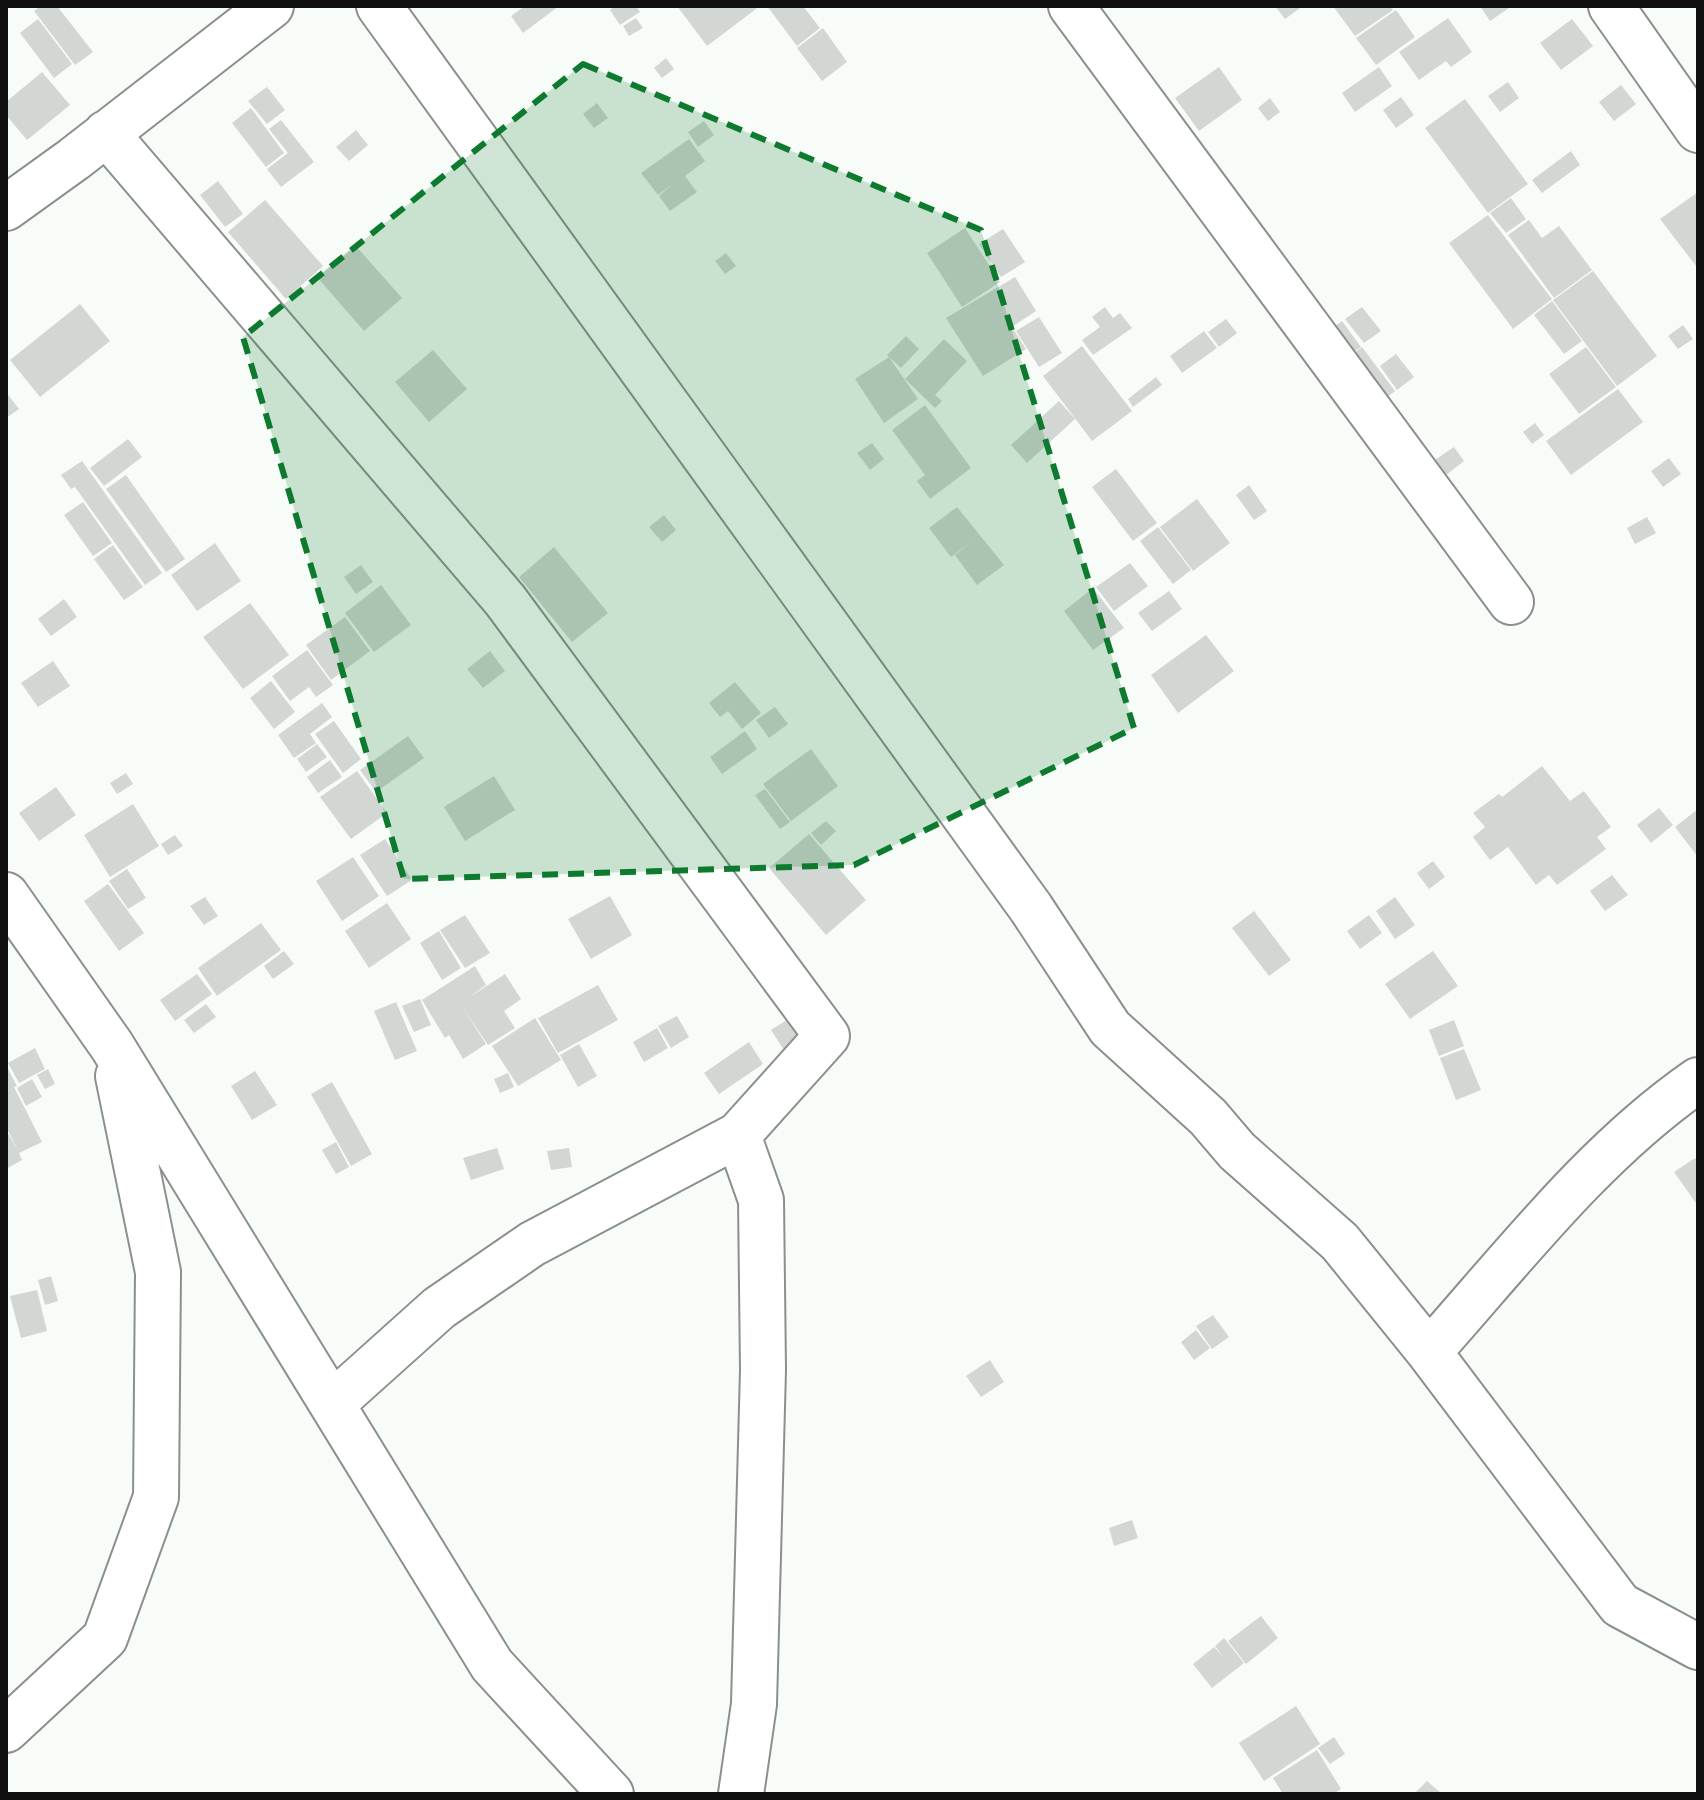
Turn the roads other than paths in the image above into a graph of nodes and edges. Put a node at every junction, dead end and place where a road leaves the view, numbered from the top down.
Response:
1 (271, 6) edge
2 (379, 6) edge
3 (1071, 6) edge
4 (1611, 6) edge
5 (1698, 130) edge
6 (106, 133) junction
7 (6, 208) edge
8 (1511, 602) dead end
9 (6, 895) edge
10 (112, 1046) junction
11 (1698, 1080) edge
12 (738, 1135) junction
13 (1429, 1352) junction
14 (332, 1404) junction
15 (1698, 1647) edge
16 (6, 1730) edge
17 (611, 1794) edge
18 (741, 1794) edge

1 - 6 street
2 - 13 street
3 - 8 street
4 - 5 street
6 - 7 street
6 - 12 street
9 - 10 street
10 - 14 street
10 - 16 street
11 - 13 street
12 - 14 street
12 - 18 street
13 - 15 street
14 - 17 street

